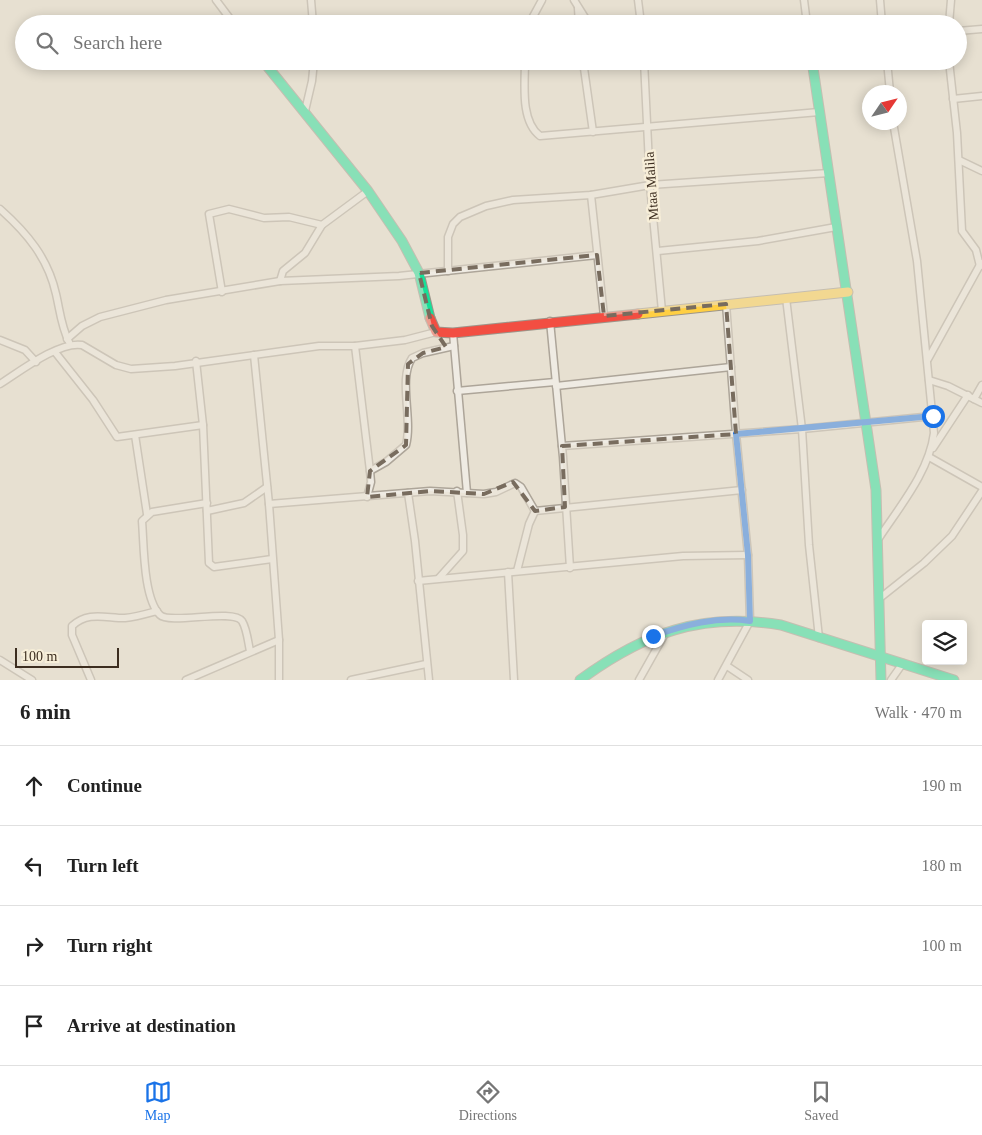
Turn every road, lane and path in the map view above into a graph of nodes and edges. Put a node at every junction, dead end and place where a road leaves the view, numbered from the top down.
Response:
1 (216, 0) edge
2 (311, 0) edge
3 (542, 0) edge
4 (638, 0) edge
5 (804, 0) edge
6 (880, 0) edge
7 (950, 0) edge
8 (576, 3) edge
9 (227, 15) edge
10 (312, 15) edge
11 (534, 15) edge
12 (583, 15) edge
13 (640, 15) edge
14 (806, 15) edge
15 (881, 15) edge
16 (949, 15) edge
17 (982, 29) edge
18 (967, 30) edge
19 (271, 70) edge
20 (313, 70) edge
21 (525, 70) edge
22 (584, 70) edge
23 (644, 70) edge
24 (813, 70) edge
25 (888, 70) edge
26 (950, 70) edge
27 (889, 85) edge
28 (982, 96) edge
29 (953, 99) junction
30 (305, 111) junction
31 (819, 112) junction
32 (647, 125) junction
33 (894, 130) edge
34 (593, 132) junction
35 (959, 160) junction
36 (982, 171) edge
37 (829, 173) junction
38 (650, 185) junction
39 (368, 191) junction
40 (592, 195) junction
41 (0, 209) edge
42 (322, 225) junction
43 (836, 226) junction
44 (658, 250) junction
45 (597, 255) junction
46 (981, 264) edge
47 (448, 271) junction
48 (419, 274) junction
49 (280, 281) junction
50 (222, 292) junction
51 (848, 292) junction
52 (786, 298) junction
53 (726, 304) junction
54 (662, 311) junction
55 (604, 316) junction
56 (550, 321) junction
57 (436, 332) junction
58 (453, 333) junction
59 (0, 340) edge
60 (69, 342) junction
61 (355, 346) junction
62 (454, 346) junction
63 (55, 352) junction
64 (254, 355) junction
65 (927, 360) junction
66 (196, 361) junction
67 (36, 362) junction
68 (731, 367) junction
69 (929, 380) junction
70 (0, 384) edge
71 (556, 384) junction
72 (982, 385) edge
73 (457, 391) junction
74 (968, 395) junction
75 (974, 399) junction
76 (982, 403) edge
77 (933, 416) junction
78 (867, 423) junction
79 (203, 426) junction
80 (802, 429) junction
81 (736, 434) junction
82 (135, 435) junction
83 (562, 446) junction
84 (932, 450) junction
85 (929, 457) junction
86 (370, 470) junction
87 (267, 486) junction
88 (982, 489) edge
89 (742, 490) junction
90 (457, 491) junction
91 (408, 493) junction
92 (467, 493) junction
93 (367, 497) junction
94 (207, 503) junction
95 (269, 504) junction
96 (565, 507) junction
97 (535, 511) junction
98 (207, 512) junction
99 (148, 514) junction
100 (879, 538) junction
101 (748, 555) junction
102 (272, 559) junction
103 (570, 568) junction
104 (517, 571) junction
105 (508, 572) junction
106 (439, 578) junction
107 (418, 581) junction
108 (880, 598) junction
109 (157, 611) junction
110 (750, 621) junction
111 (666, 632) junction
112 (820, 638) junction
113 (279, 640) junction
114 (250, 651) junction
115 (882, 657) junction
116 (0, 660) edge
117 (903, 663) junction
118 (426, 664) junction
119 (727, 666) junction
120 (32, 680) edge
121 (91, 680) edge
122 (186, 680) edge
123 (279, 680) edge
124 (351, 680) edge
125 (429, 680) edge
126 (514, 680) edge
127 (580, 680) edge
128 (639, 680) edge
129 (718, 680) edge
130 (748, 680) edge
131 (881, 680) edge
132 (891, 680) edge
133 (954, 680) edge

1 - 9 street
2 - 10 street
3 - 11 street
4 - 13 street
5 - 14 street
6 - 15 street
7 - 16 street
8 - 12 street
17 - 18 street
19 - 30 street
20 - 30 street
21 - 34 street
22 - 34 street
23 - 32 street, Mtaa Malila
24 - 31 street
25 - 27 street
26 - 29 street
28 - 29 street
29 - 35 street
30 - 39 street
31 - 32 street
31 - 37 street
32 - 34 street
32 - 38 street, Mtaa Malila
33 - 65 street
35 - 36 street
35 - 46 street
37 - 38 street
37 - 43 street
38 - 40 street
38 - 44 street, Mtaa Malila
39 - 42 street
39 - 48 street
40 - 45 street
40 - 47 street
41 - 60 street
42 - 49 street
42 - 50 street
43 - 44 street
43 - 51 street
44 - 54 street, Mtaa Malila
45 - 47 street
45 - 55 street
46 - 65 street
47 - 48 street
48 - 49 street
48 - 57 street
49 - 50 street
50 - 60 street
51 - 52 street
51 - 78 street
52 - 53 street
52 - 80 street
53 - 54 street
53 - 68 street
54 - 55 street
55 - 56 street
56 - 58 street
56 - 71 street
57 - 58 street
57 - 61 street
58 - 62 street
59 - 67 street
60 - 63 street
60 - 66 street
61 - 64 street
61 - 86 street
62 - 73 street
62 - 86 street
63 - 67 street
63 - 82 street
64 - 66 street
64 - 87 street
65 - 69 street
66 - 79 street
67 - 70 street
68 - 71 street
68 - 81 street
69 - 74 street
69 - 77 street
71 - 73 street
71 - 83 street
72 - 75 street
73 - 92 street
74 - 75 street
74 - 84 street
75 - 76 street
77 - 78 street
77 - 84 street
78 - 80 street
78 - 100 street
79 - 82 street
79 - 94 street
80 - 81 street
80 - 112 street
81 - 83 street
81 - 89 street
82 - 99 street
83 - 96 street
84 - 85 street
85 - 88 street
85 - 100 street
86 - 93 street
87 - 95 street
87 - 98 street
88 - 108 street
89 - 96 street
89 - 101 street
90 - 91 street
90 - 92 street
90 - 106 street
91 - 93 street
91 - 107 street
92 - 97 street
93 - 95 street
94 - 98 street
94 - 99 street
95 - 102 street
96 - 97 street
96 - 103 street
97 - 104 street
98 - 102 street
99 - 109 street
100 - 108 street
101 - 103 street
101 - 110 street
102 - 113 street
103 - 104 street
104 - 105 street
105 - 106 street
105 - 126 street
106 - 107 street
107 - 118 street
108 - 115 street
109 - 114 street
109 - 121 street
110 - 111 street
110 - 112 street
110 - 119 street
111 - 127 street
111 - 128 street
112 - 115 street
113 - 114 street
113 - 123 street
114 - 122 street
115 - 117 street
115 - 131 street
116 - 120 street
117 - 132 street
117 - 133 street
118 - 124 street
118 - 125 street
119 - 129 street
119 - 130 street

